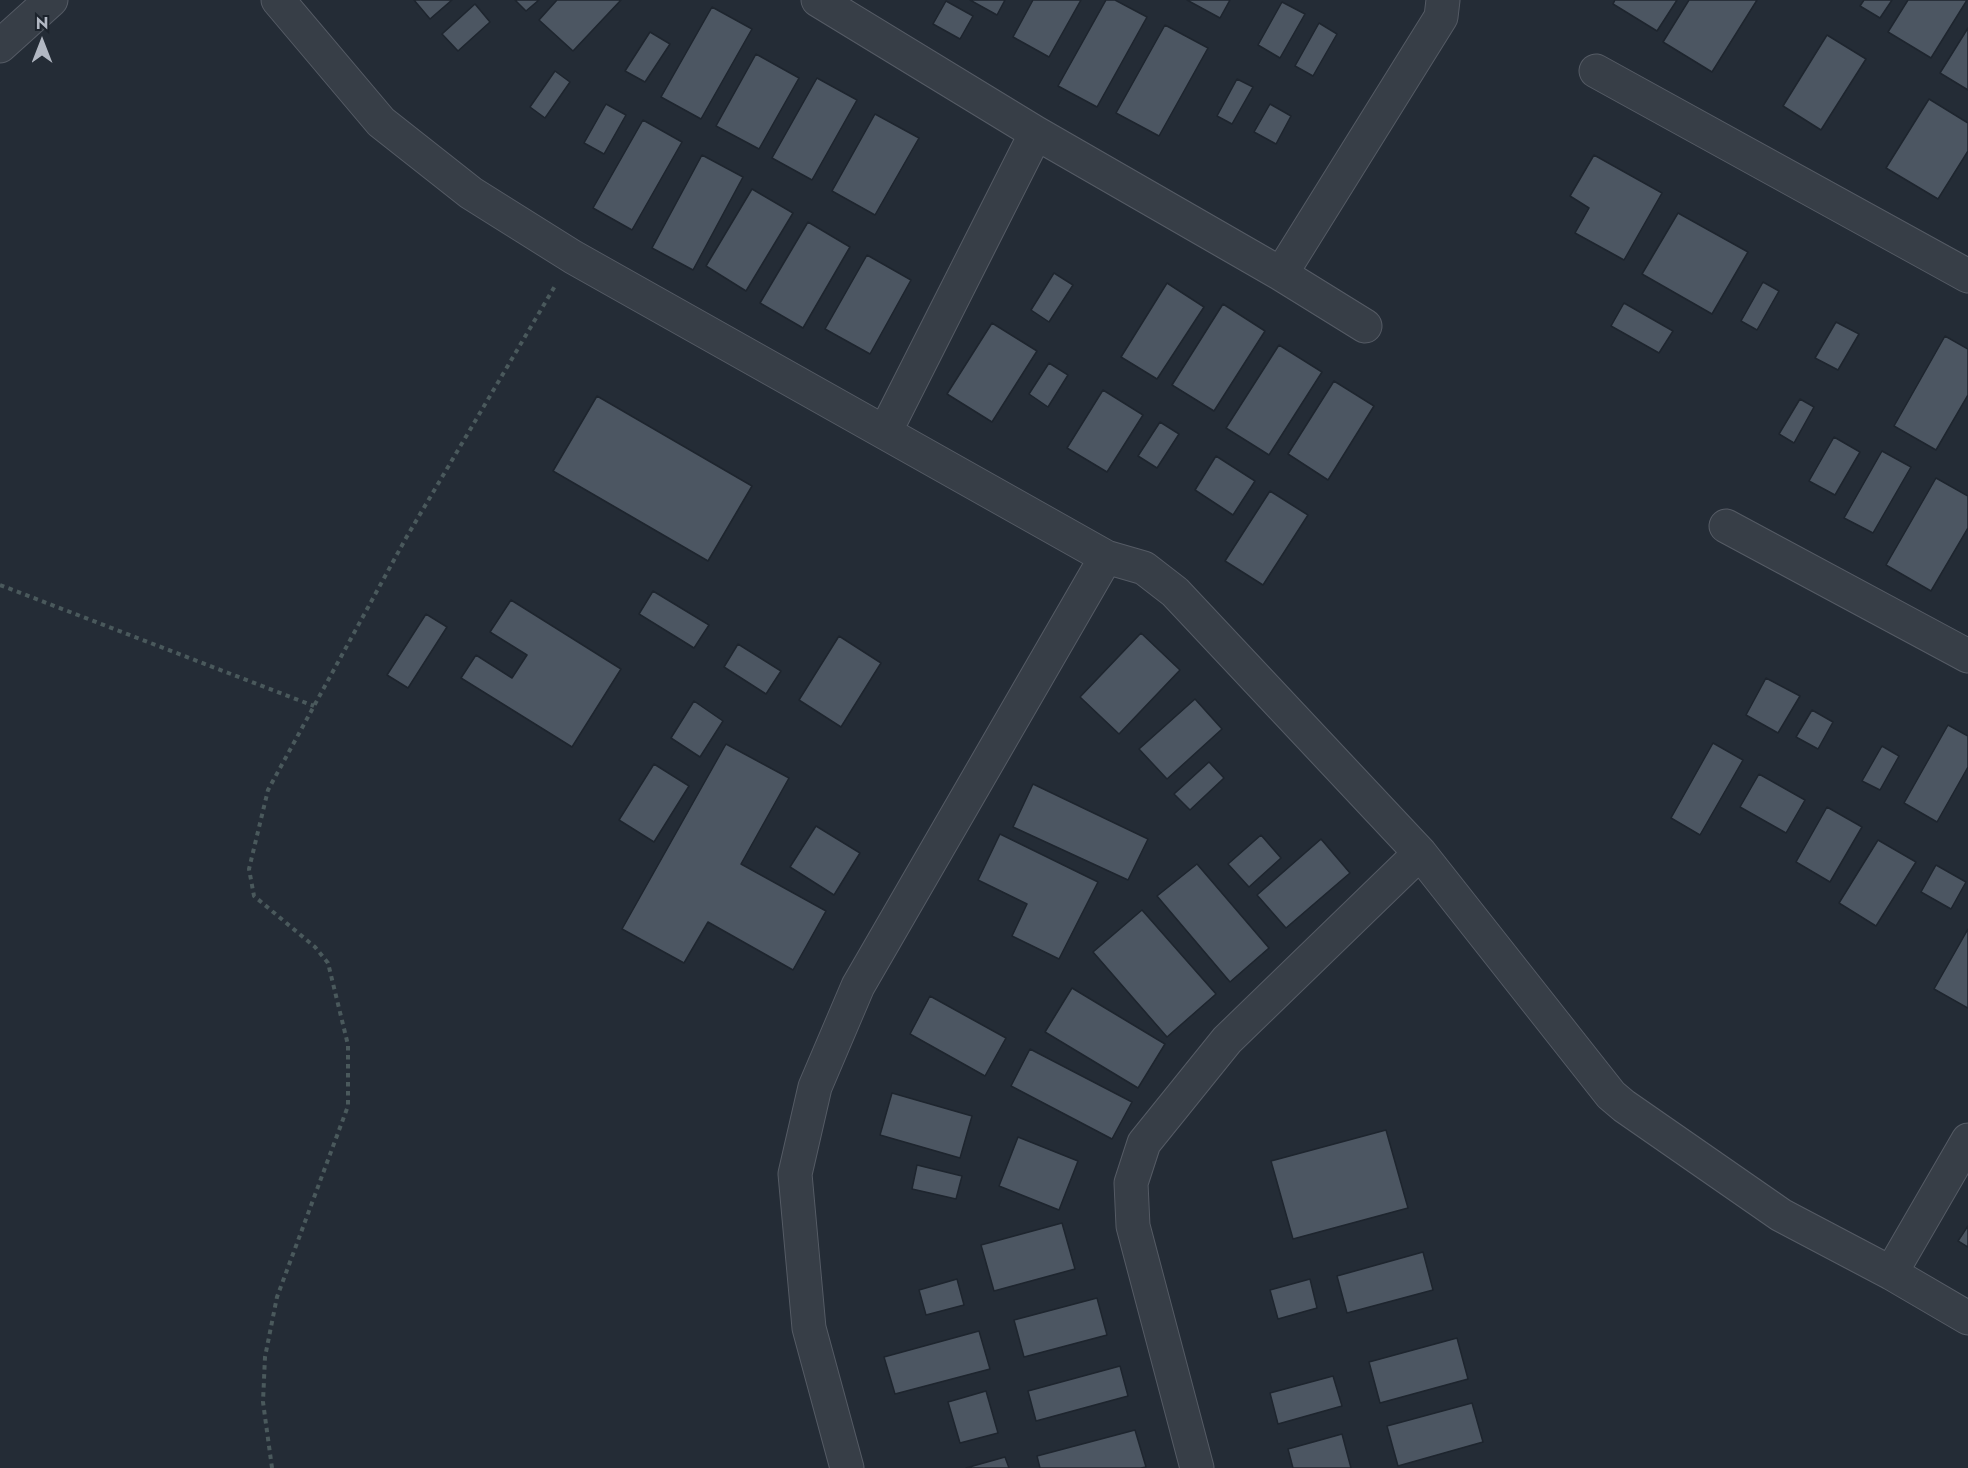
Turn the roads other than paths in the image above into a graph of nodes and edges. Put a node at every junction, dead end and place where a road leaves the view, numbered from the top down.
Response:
1 (51, 0) edge
2 (278, 0) edge
3 (818, 0) edge
4 (1443, 0) edge
5 (0, 46) edge
6 (1596, 71) dead end
7 (1036, 133) junction
8 (1281, 274) junction
9 (1968, 276) edge
10 (1365, 326) dead end
11 (885, 432) junction
12 (1726, 525) dead end
13 (1106, 556) junction
14 (1968, 656) edge
15 (1420, 853) junction
16 (1968, 1140) edge
17 (1891, 1273) junction
18 (1968, 1318) edge
19 (847, 1468) edge
20 (1197, 1468) edge

1 - 5 street
2 - 11 street
3 - 7 street
4 - 8 street
6 - 9 street
7 - 8 street
7 - 11 street
8 - 10 street
11 - 13 street
12 - 14 street
13 - 15 street
13 - 19 street
15 - 17 street
15 - 20 street
16 - 17 street
17 - 18 street

